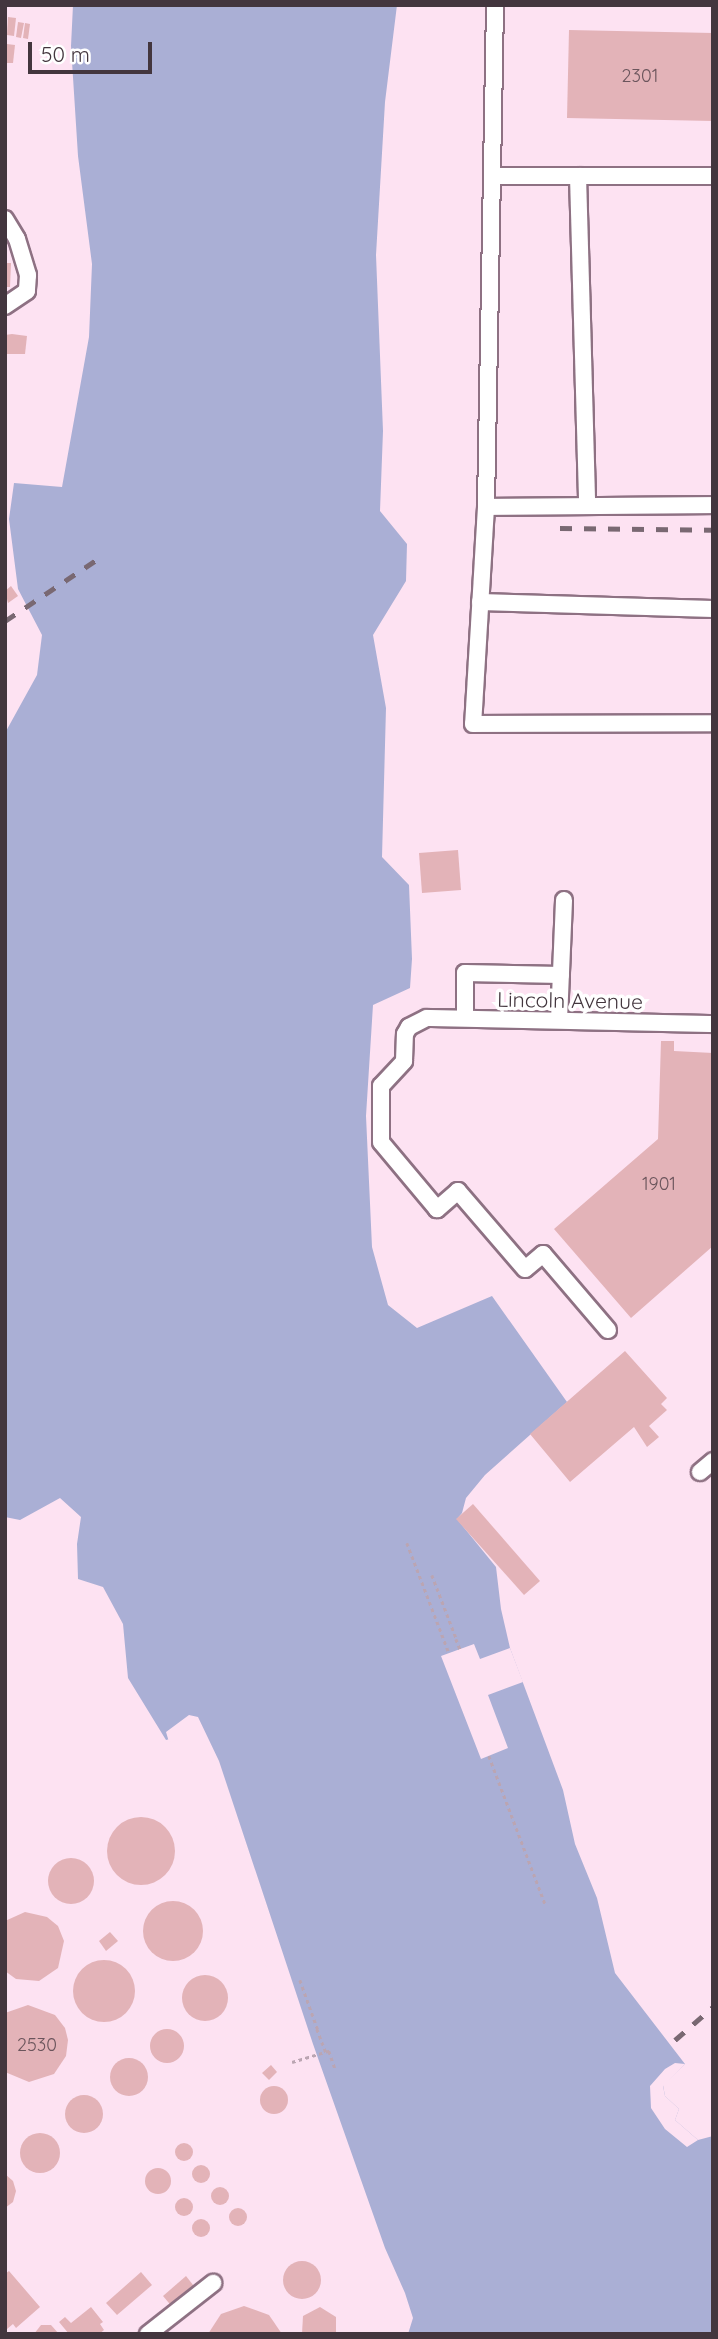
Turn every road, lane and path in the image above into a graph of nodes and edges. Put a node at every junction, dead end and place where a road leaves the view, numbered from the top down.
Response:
1 (495, 5) edge
2 (492, 176) junction
3 (578, 176) junction
4 (713, 176) edge
5 (5, 219) edge
6 (5, 306) edge
7 (713, 505) edge
8 (587, 506) junction
9 (486, 507) junction
10 (480, 602) junction
11 (713, 609) edge
12 (713, 723) edge
13 (564, 900) dead end
14 (561, 975) junction
15 (465, 1018) junction
16 (559, 1020) junction
17 (713, 1024) edge
18 (608, 1331) dead end
19 (407, 1543) dead end
20 (432, 1575) dead end
21 (448, 1617) junction
22 (457, 1640) dead end
23 (460, 1649) dead end
24 (449, 1653) dead end
25 (489, 1756) dead end
26 (546, 1906) dead end
27 (300, 1980) dead end
28 (315, 2022) junction
29 (318, 2030) dead end
30 (328, 2051) junction
31 (292, 2062) dead end
32 (335, 2068) dead end
33 (214, 2283) dead end
34 (148, 2334) edge

1 - 2 street
2 - 3 street
2 - 9 street
3 - 4 street
3 - 8 street
5 - 6 street
7 - 8 street
8 - 9 street
9 - 10 street
10 - 11 street
10 - 12 street
13 - 14 street
14 - 15 street
14 - 16 street
15 - 16 street, Lincoln Avenue
15 - 18 street, Lincoln Avenue
16 - 17 street, Lincoln Avenue
19 - 24 path
20 - 21 path
21 - 22 path
21 - 23 path
25 - 26 path
27 - 28 path
28 - 29 path
28 - 30 path
30 - 31 path
30 - 32 path
33 - 34 street

